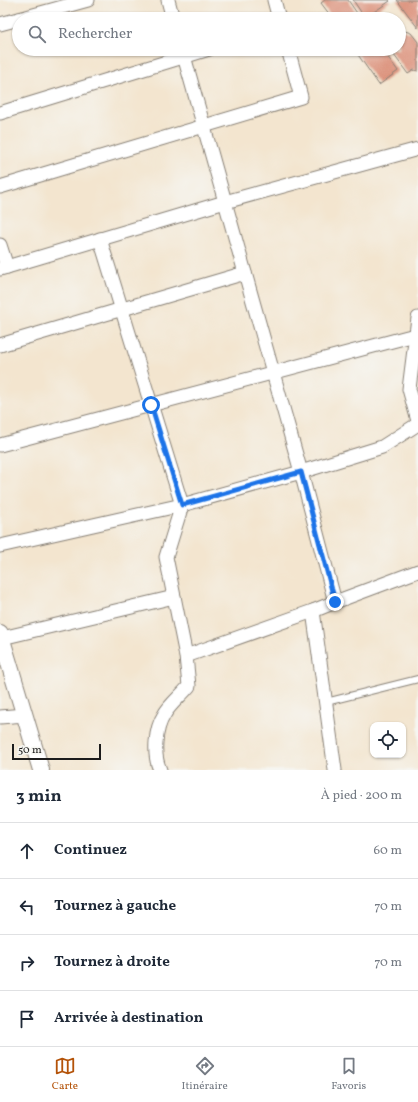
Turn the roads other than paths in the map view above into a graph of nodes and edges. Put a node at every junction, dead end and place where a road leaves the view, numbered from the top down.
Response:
1 (88, 0) edge
2 (168, 0) edge
3 (274, 0) edge
4 (44, 12) edge
5 (171, 12) edge
6 (277, 12) edge
7 (12, 21) edge
8 (0, 24) edge
9 (174, 56) edge
10 (184, 56) edge
11 (290, 56) edge
12 (0, 113) edge
13 (204, 126) junction
14 (418, 149) edge
15 (0, 187) edge
16 (225, 202) junction
17 (100, 240) junction
18 (0, 245) edge
19 (3, 268) edge
20 (245, 274) junction
21 (121, 310) junction
22 (418, 318) edge
23 (415, 335) junction
24 (0, 345) edge
25 (273, 373) junction
26 (151, 405) junction
27 (418, 421) edge
28 (418, 424) edge
29 (0, 445) edge
30 (301, 472) junction
31 (182, 505) junction
32 (0, 546) edge
33 (418, 571) edge
34 (174, 597) junction
35 (335, 602) junction
36 (313, 611) junction
37 (1, 635) edge
38 (186, 656) junction
39 (418, 679) edge
40 (326, 702) junction
41 (24, 715) junction
42 (0, 716) edge
43 (41, 770) edge
44 (160, 770) edge
45 (335, 770) edge

1 - 4 street
2 - 5 street
3 - 6 street
7 - 8 street
9 - 12 street
10 - 13 street
11 - 13 street
13 - 15 street
13 - 16 street
14 - 16 street
16 - 17 street
16 - 20 street
17 - 19 street
17 - 21 street
18 - 19 street
20 - 21 street
20 - 25 street
21 - 24 street
21 - 26 street
22 - 23 street
23 - 25 street
23 - 27 street
25 - 26 street
25 - 30 street
26 - 29 street
26 - 31 street
28 - 30 street
30 - 31 street
30 - 35 street
31 - 32 street
31 - 34 street
33 - 35 street
34 - 37 street
34 - 38 street
35 - 36 street
36 - 38 street
36 - 40 street
37 - 41 street
38 - 44 street
39 - 40 lane
40 - 45 street
41 - 42 street
41 - 43 street

